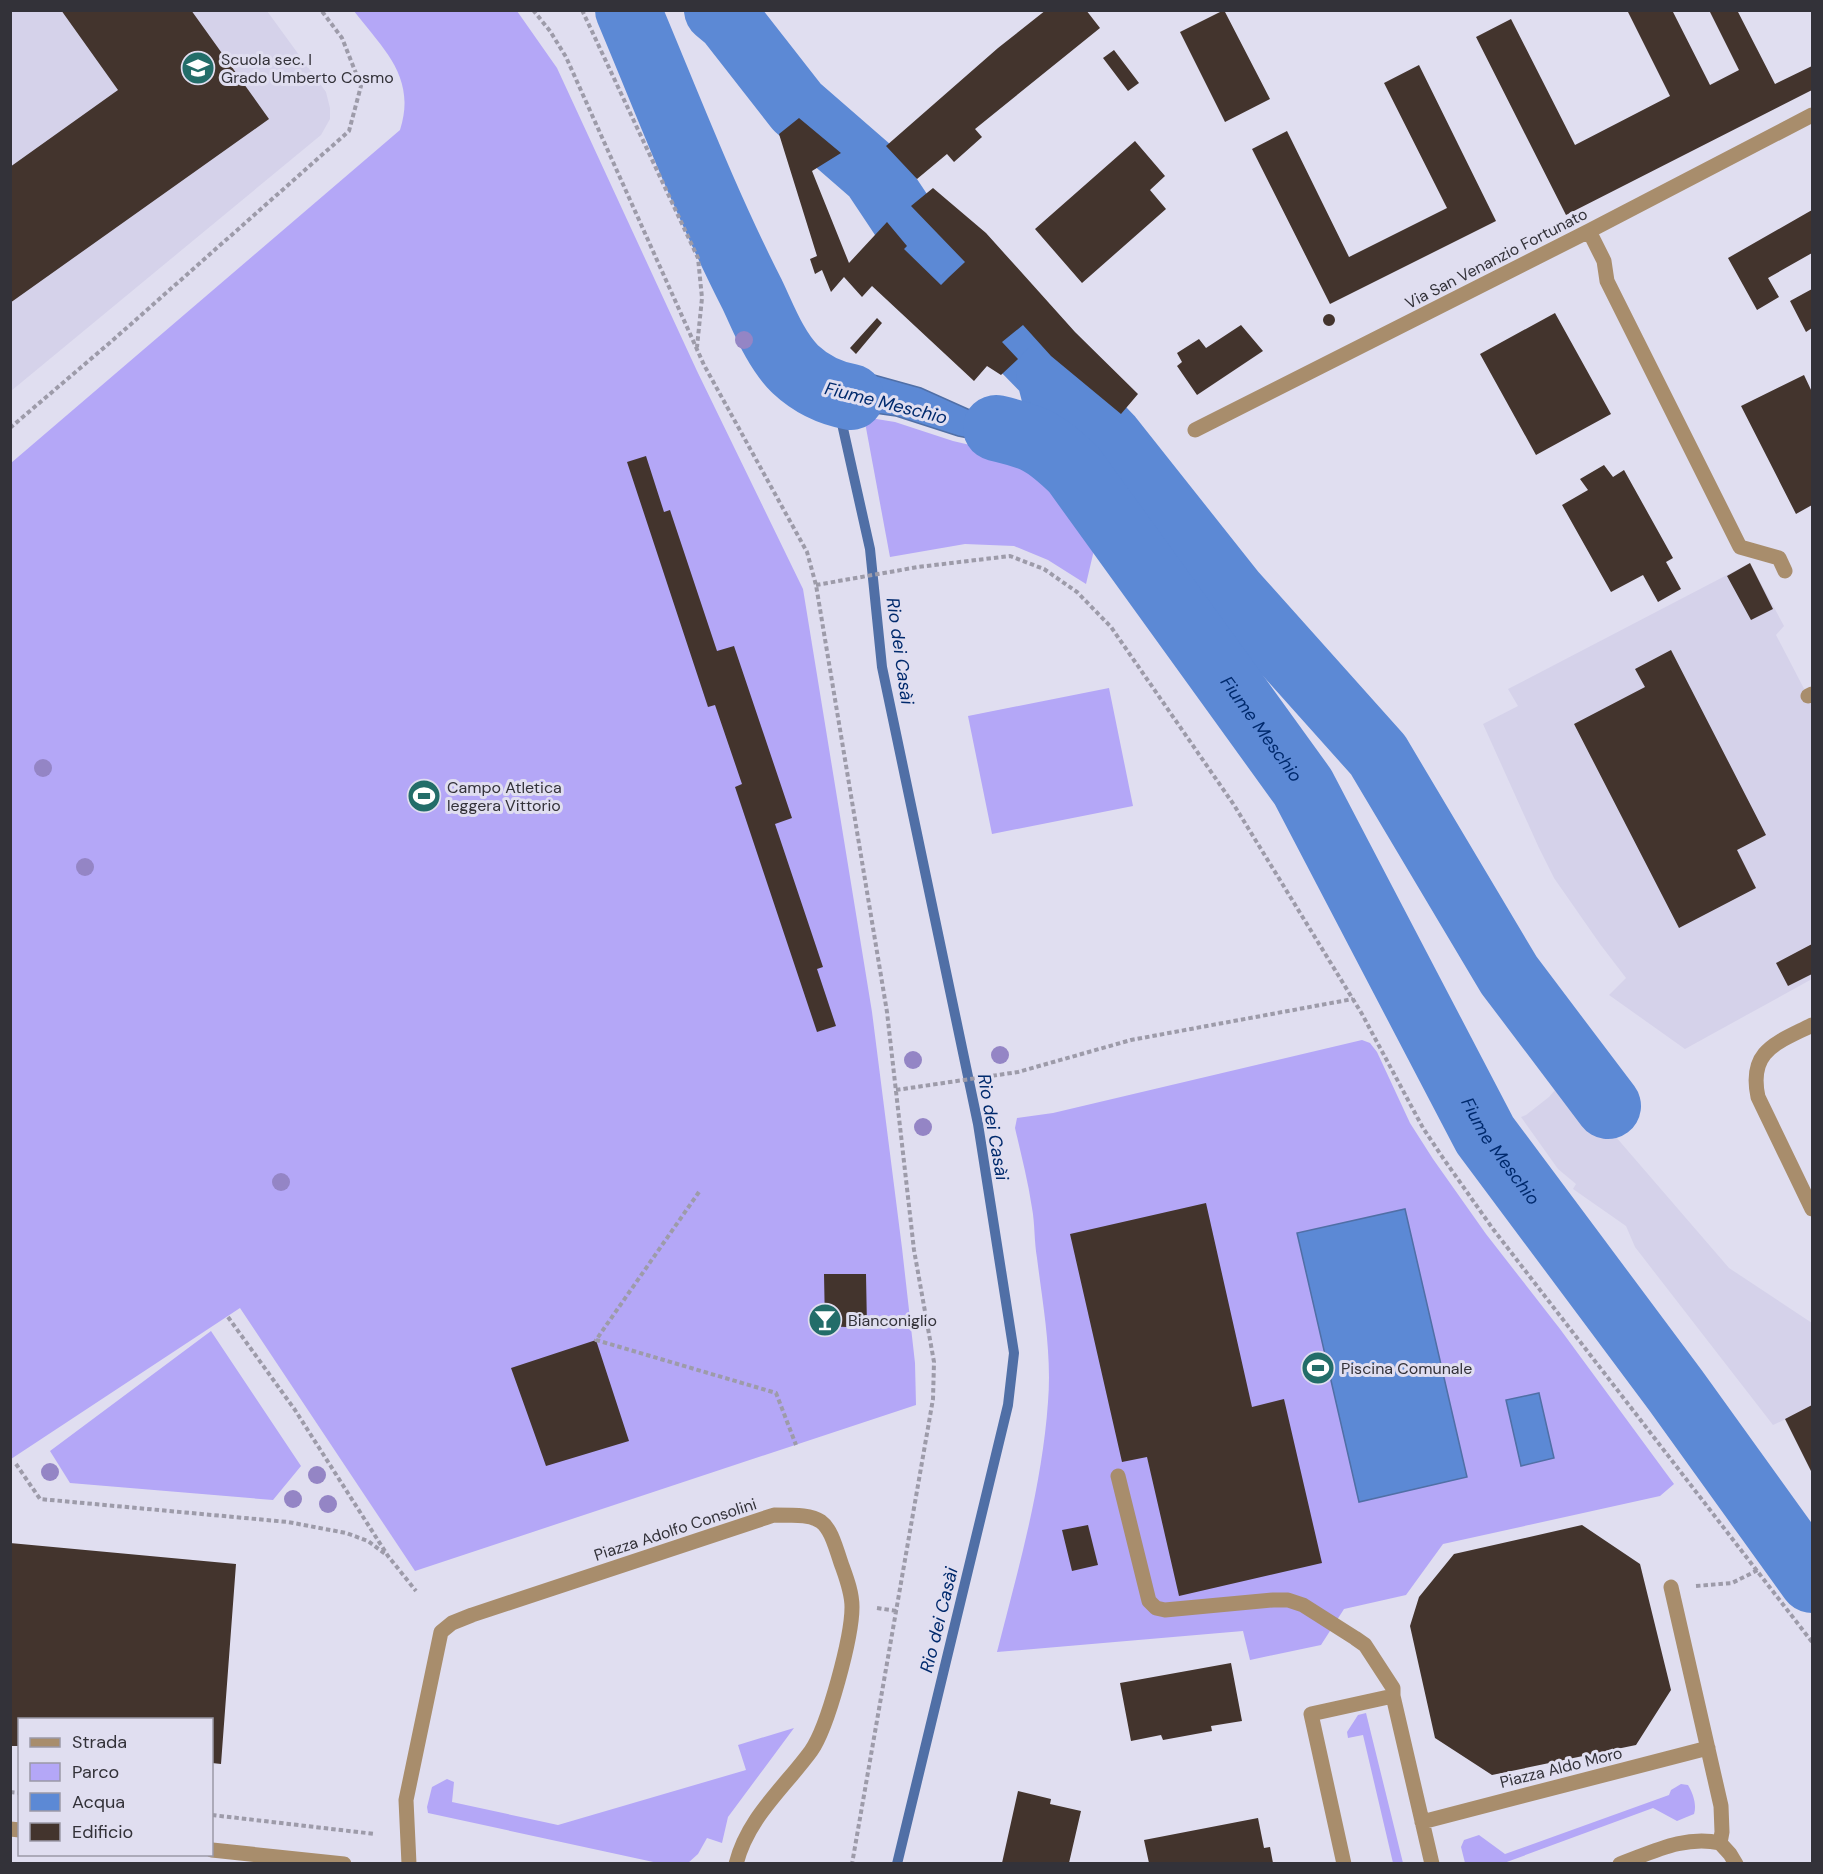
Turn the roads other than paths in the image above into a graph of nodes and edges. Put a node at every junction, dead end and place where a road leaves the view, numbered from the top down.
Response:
1 (1812, 115) edge
2 (1589, 231) junction
3 (1195, 430) dead end
4 (1785, 571) dead end
5 (1812, 1025) edge
6 (1812, 1209) edge
7 (1118, 1476) dead end
8 (1671, 1587) road end
9 (1393, 1696) junction
10 (1708, 1748) junction
11 (1422, 1821) junction
12 (1720, 1843) junction
13 (213, 1850) edge
14 (344, 1863) edge
15 (409, 1863) edge
16 (736, 1863) edge
17 (1344, 1863) edge
18 (1432, 1863) edge
19 (1620, 1863) edge
20 (1736, 1863) edge

1 - 2 street, Via San Venanzio Fortunato
2 - 3 street, Via San Venanzio Fortunato
2 - 4 street
5 - 6 street
7 - 9 street
8 - 10 street
9 - 11 street
9 - 17 street
10 - 11 street, Piazza Aldo Moro
10 - 12 street
11 - 18 street
12 - 19 street
12 - 20 street
13 - 14 street
15 - 16 street, Piazza Adolfo Consolini

